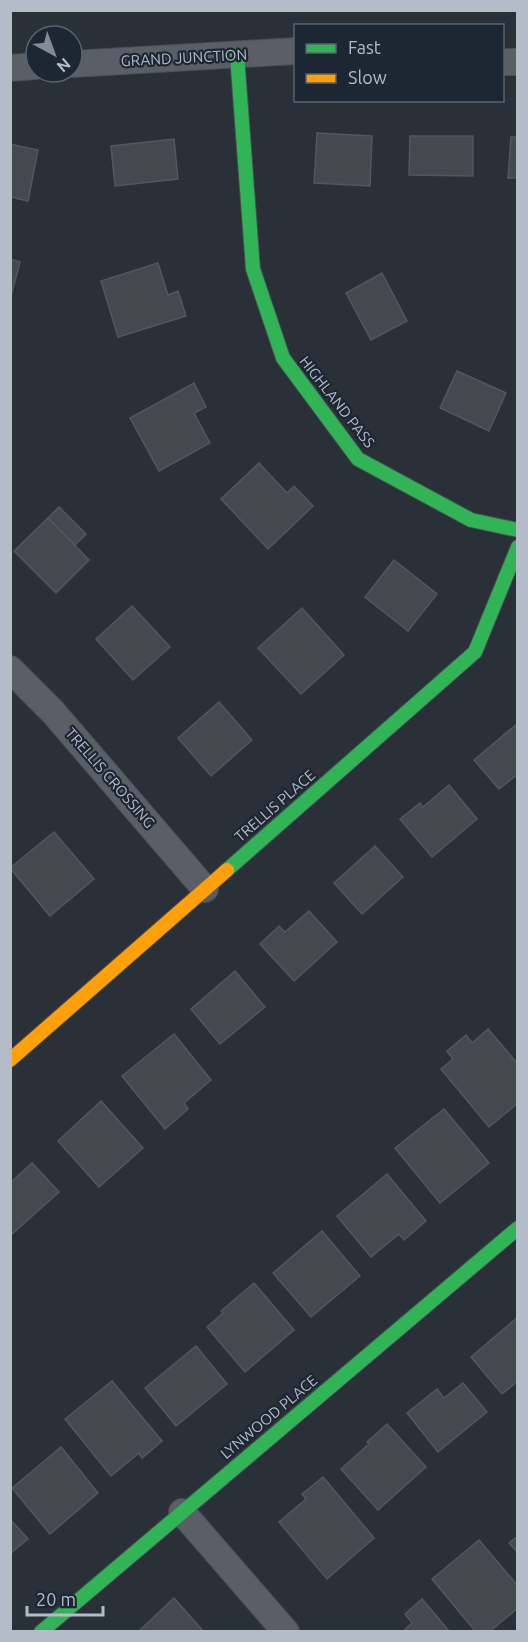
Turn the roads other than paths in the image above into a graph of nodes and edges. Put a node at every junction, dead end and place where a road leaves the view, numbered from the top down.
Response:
1 (294, 51) edge
2 (237, 55) junction
3 (84, 63) edge
4 (518, 530) edge
5 (518, 547) edge
6 (10, 669) edge
7 (205, 889) junction
8 (10, 1060) edge
9 (518, 1228) edge
10 (182, 1512) junction
11 (41, 1632) edge
12 (286, 1632) edge

1 - 2 street, GRAND JUNCTION
2 - 3 street, GRAND JUNCTION
2 - 4 street, HIGHLAND PASS
5 - 7 street, TRELLIS PLACE
6 - 7 street, TRELLIS CROSSING
7 - 8 street, TRELLIS PLACE
9 - 10 street, LYNWOOD PLACE
10 - 11 street, LYNWOOD PLACE
10 - 12 street

